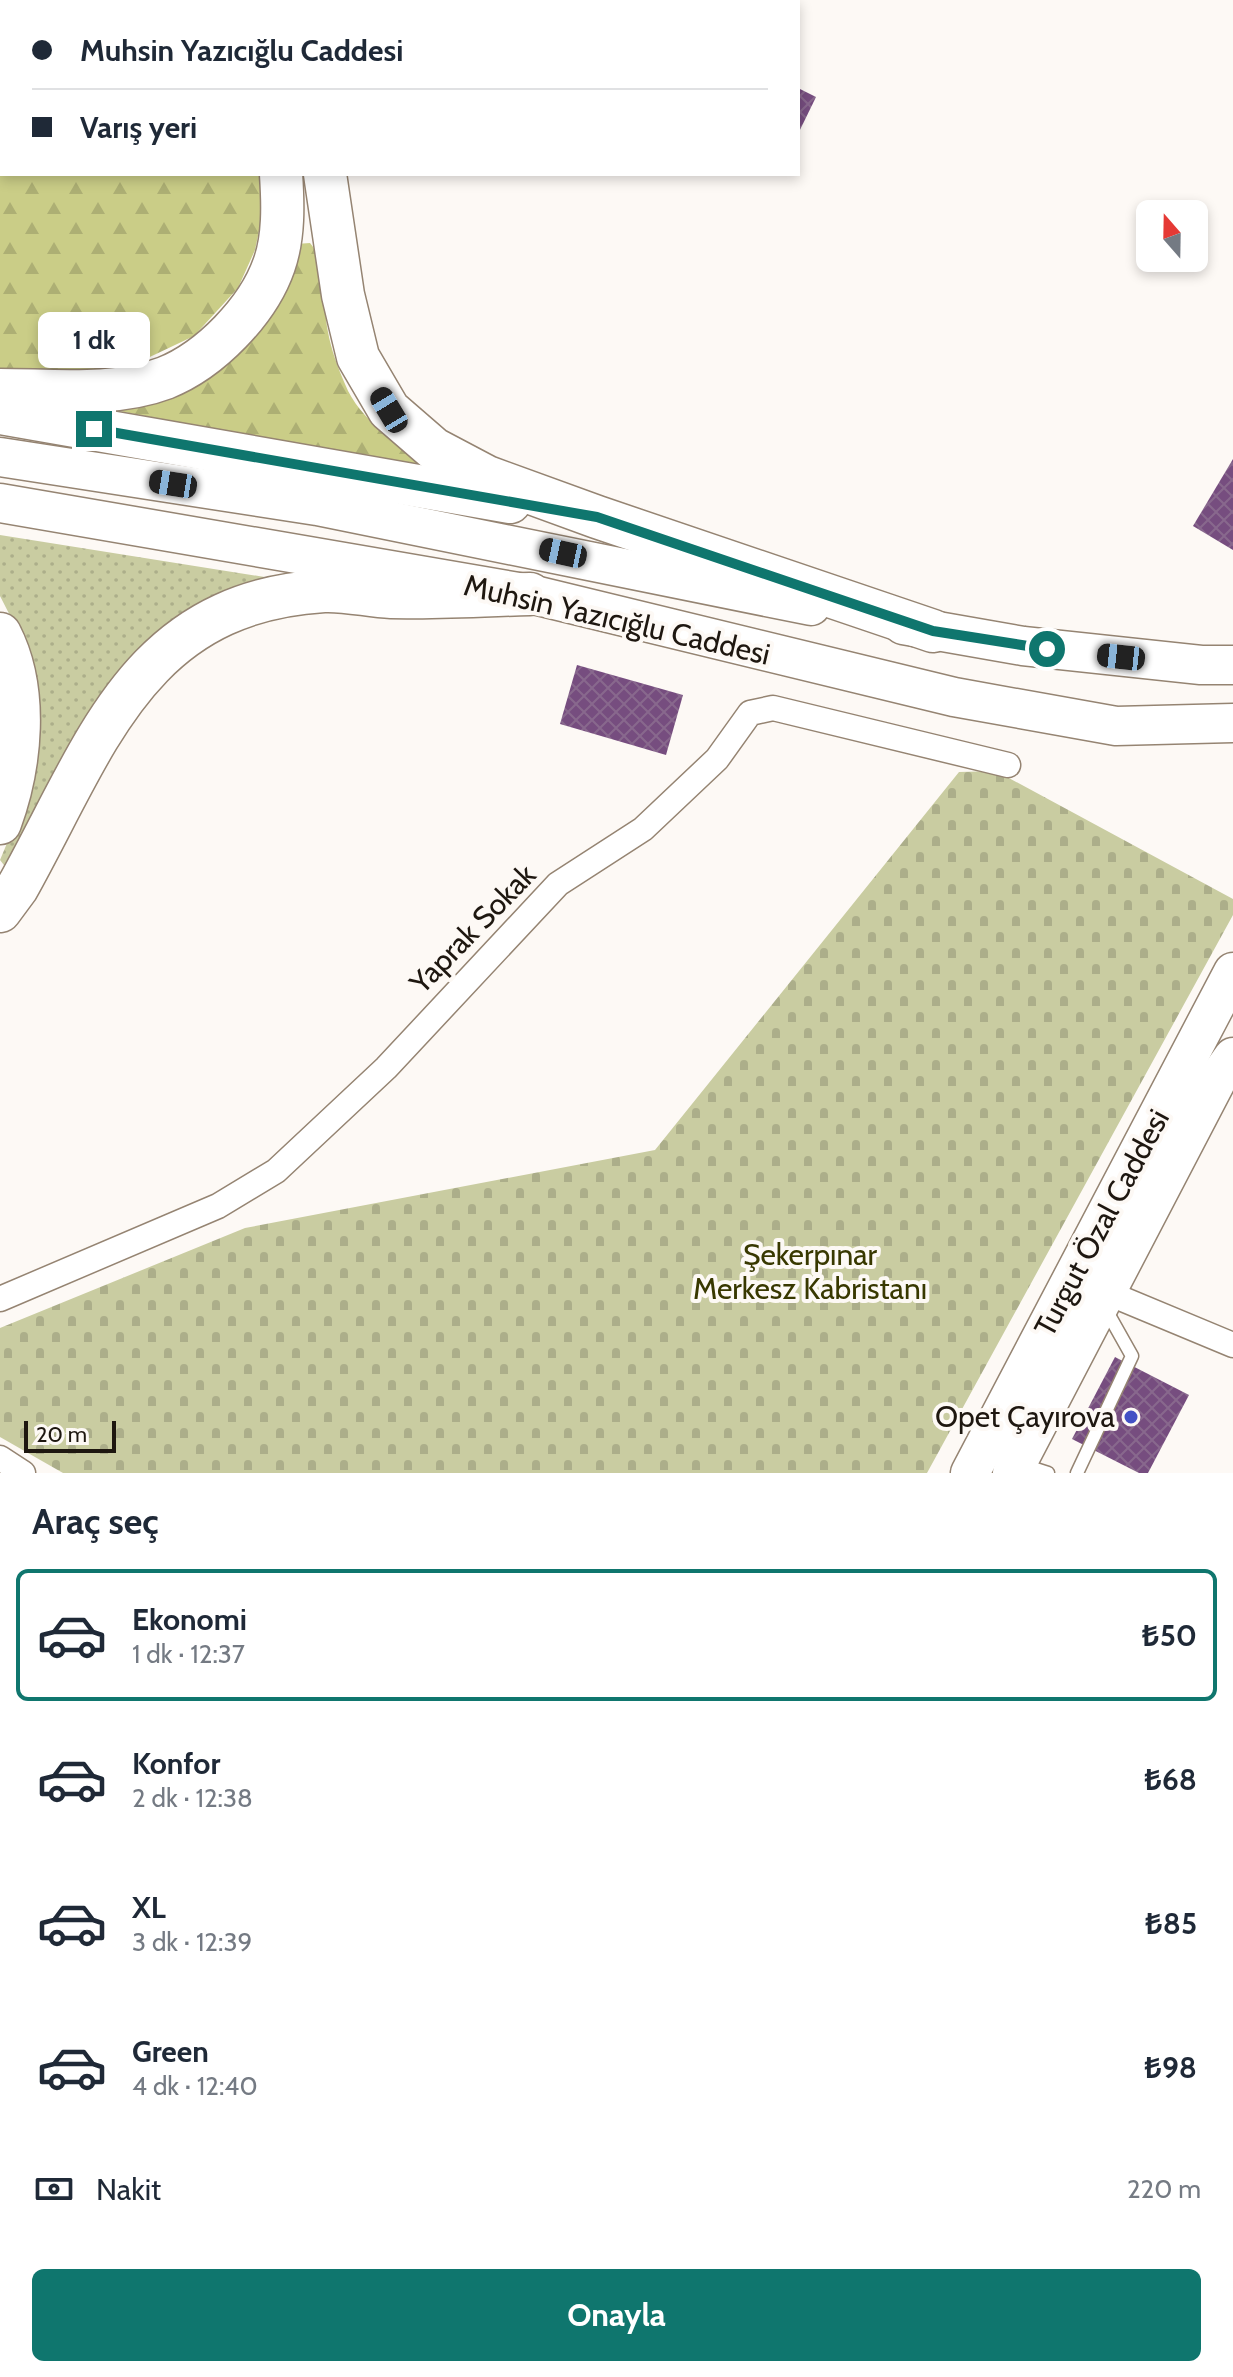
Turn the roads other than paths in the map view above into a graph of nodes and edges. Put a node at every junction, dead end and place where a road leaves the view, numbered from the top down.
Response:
1 (281, 176) edge
2 (325, 176) edge
3 (0, 390) edge
4 (0, 413) edge
5 (0, 457) edge
6 (0, 503) edge
7 (597, 517) junction
8 (530, 594) junction
9 (933, 631) junction
10 (0, 634) edge
11 (1233, 665) edge
12 (1233, 723) edge
13 (1116, 726) junction
14 (1233, 746) edge
15 (1008, 765) dead end
16 (0, 823) edge
17 (0, 911) edge
18 (1233, 972) edge
19 (1233, 1057) edge
20 (1105, 1298) junction
21 (0, 1299) edge
22 (1233, 1345) edge
23 (0, 1458) edge
24 (1026, 1469) edge
25 (23, 1473) edge
26 (970, 1473) edge
27 (1077, 1473) edge

1 - 3 highway
2 - 7 highway
4 - 7 highway
5 - 9 main road, Muhsin Yazıcığlu Caddesi
6 - 8 main road, Muhsin Yazıcığlu Caddesi
7 - 9 highway
8 - 13 main road, Muhsin Yazıcığlu Caddesi
8 - 17 highway
9 - 11 main road, Muhsin Yazıcığlu Caddesi
10 - 16 highway
12 - 13 main road, Muhsin Yazıcığlu Caddesi
13 - 14 main road
15 - 21 street, Yaprak Sokak
18 - 26 main road, Turgut Özal Caddesi
19 - 20 main road, Turgut Özal Caddesi
20 - 22 street
20 - 24 main road, Turgut Özal Caddesi
20 - 27 lane
23 - 25 street

